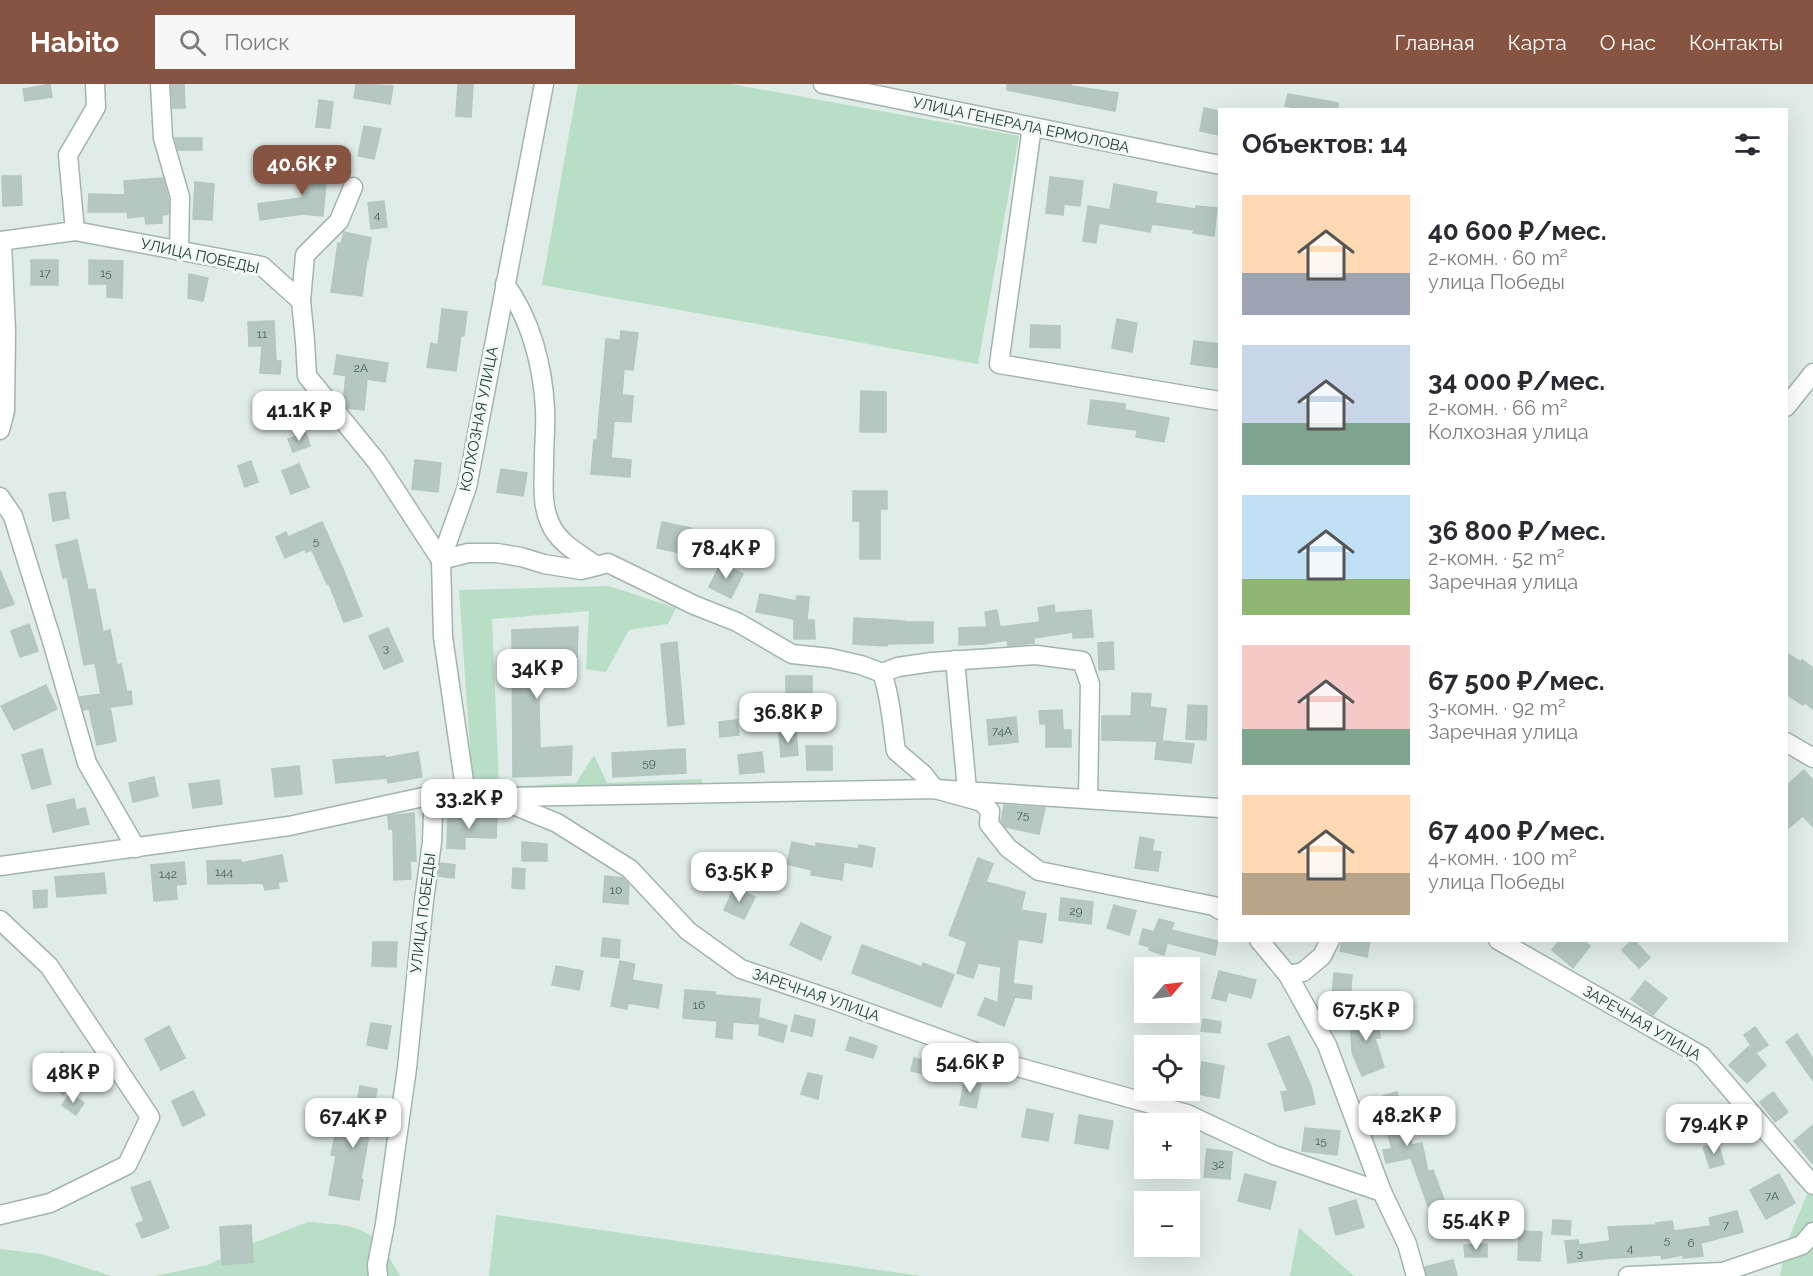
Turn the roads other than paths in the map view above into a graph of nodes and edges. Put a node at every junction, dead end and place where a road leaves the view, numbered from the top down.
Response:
1 (95, 84) edge
2 (160, 84) edge
3 (544, 84) edge
4 (823, 84) edge
5 (1032, 127) junction
6 (1218, 165) edge
7 (353, 187) dead end
8 (75, 231) junction
9 (1, 242) edge
10 (179, 251) junction
11 (506, 284) junction
12 (301, 301) junction
13 (1813, 373) edge
14 (1218, 401) edge
15 (1788, 404) edge
16 (0, 430) edge
17 (0, 497) edge
18 (441, 560) junction
19 (597, 566) junction
20 (955, 660) junction
21 (882, 673) junction
22 (1788, 743) edge
23 (1813, 758) edge
24 (465, 788) junction
25 (935, 789) junction
26 (967, 790) junction
27 (494, 797) junction
28 (1088, 798) junction
29 (1218, 808) edge
30 (136, 848) junction
31 (0, 866) edge
32 (1218, 909) edge
33 (0, 920) edge
34 (1261, 942) edge
35 (1329, 942) edge
36 (1502, 942) edge
37 (1288, 975) junction
38 (1813, 1185) edge
39 (1382, 1192) junction
40 (0, 1215) edge
41 (1813, 1232) edge
42 (378, 1276) edge
43 (1416, 1276) edge
44 (1628, 1276) edge

1 - 8 street
2 - 10 street
3 - 11 street, КОЛХОЗНАЯ УЛИЦА
4 - 5 street, УЛИЦА ГЕНЕРАЛА ЕРМОЛОВА
5 - 6 street, УЛИЦА ГЕНЕРАЛА ЕРМОЛОВА
5 - 14 street
7 - 12 street
8 - 9 street, УЛИЦА ПОБЕДЫ
8 - 10 street, УЛИЦА ПОБЕДЫ
9 - 16 street, УЛИЦА ПОБЕДЫ
10 - 12 street, УЛИЦА ПОБЕДЫ
11 - 18 street, КОЛХОЗНАЯ УЛИЦА
11 - 19 street
12 - 18 street
13 - 15 street
17 - 30 street
18 - 19 street
18 - 24 street, КОЛХОЗНАЯ УЛИЦА
19 - 21 street
20 - 21 street
20 - 26 street
20 - 28 street
21 - 25 street
22 - 23 street
24 - 27 street, ЗАРЕЧНАЯ УЛИЦА
24 - 30 street
24 - 42 street, УЛИЦА ПОБЕДЫ
25 - 26 street, ЗАРЕЧНАЯ УЛИЦА
25 - 27 street, ЗАРЕЧНАЯ УЛИЦА
25 - 32 street, ЗАРЕЧНАЯ УЛИЦА
26 - 28 street, ЗАРЕЧНАЯ УЛИЦА
27 - 39 street, ЗАРЕЧНАЯ УЛИЦА
28 - 29 street, ЗАРЕЧНАЯ УЛИЦА
30 - 31 street
33 - 40 street
34 - 37 street
35 - 37 street
36 - 38 street, ЗАРЕЧНАЯ УЛИЦА
37 - 39 street
39 - 43 street
41 - 44 street

